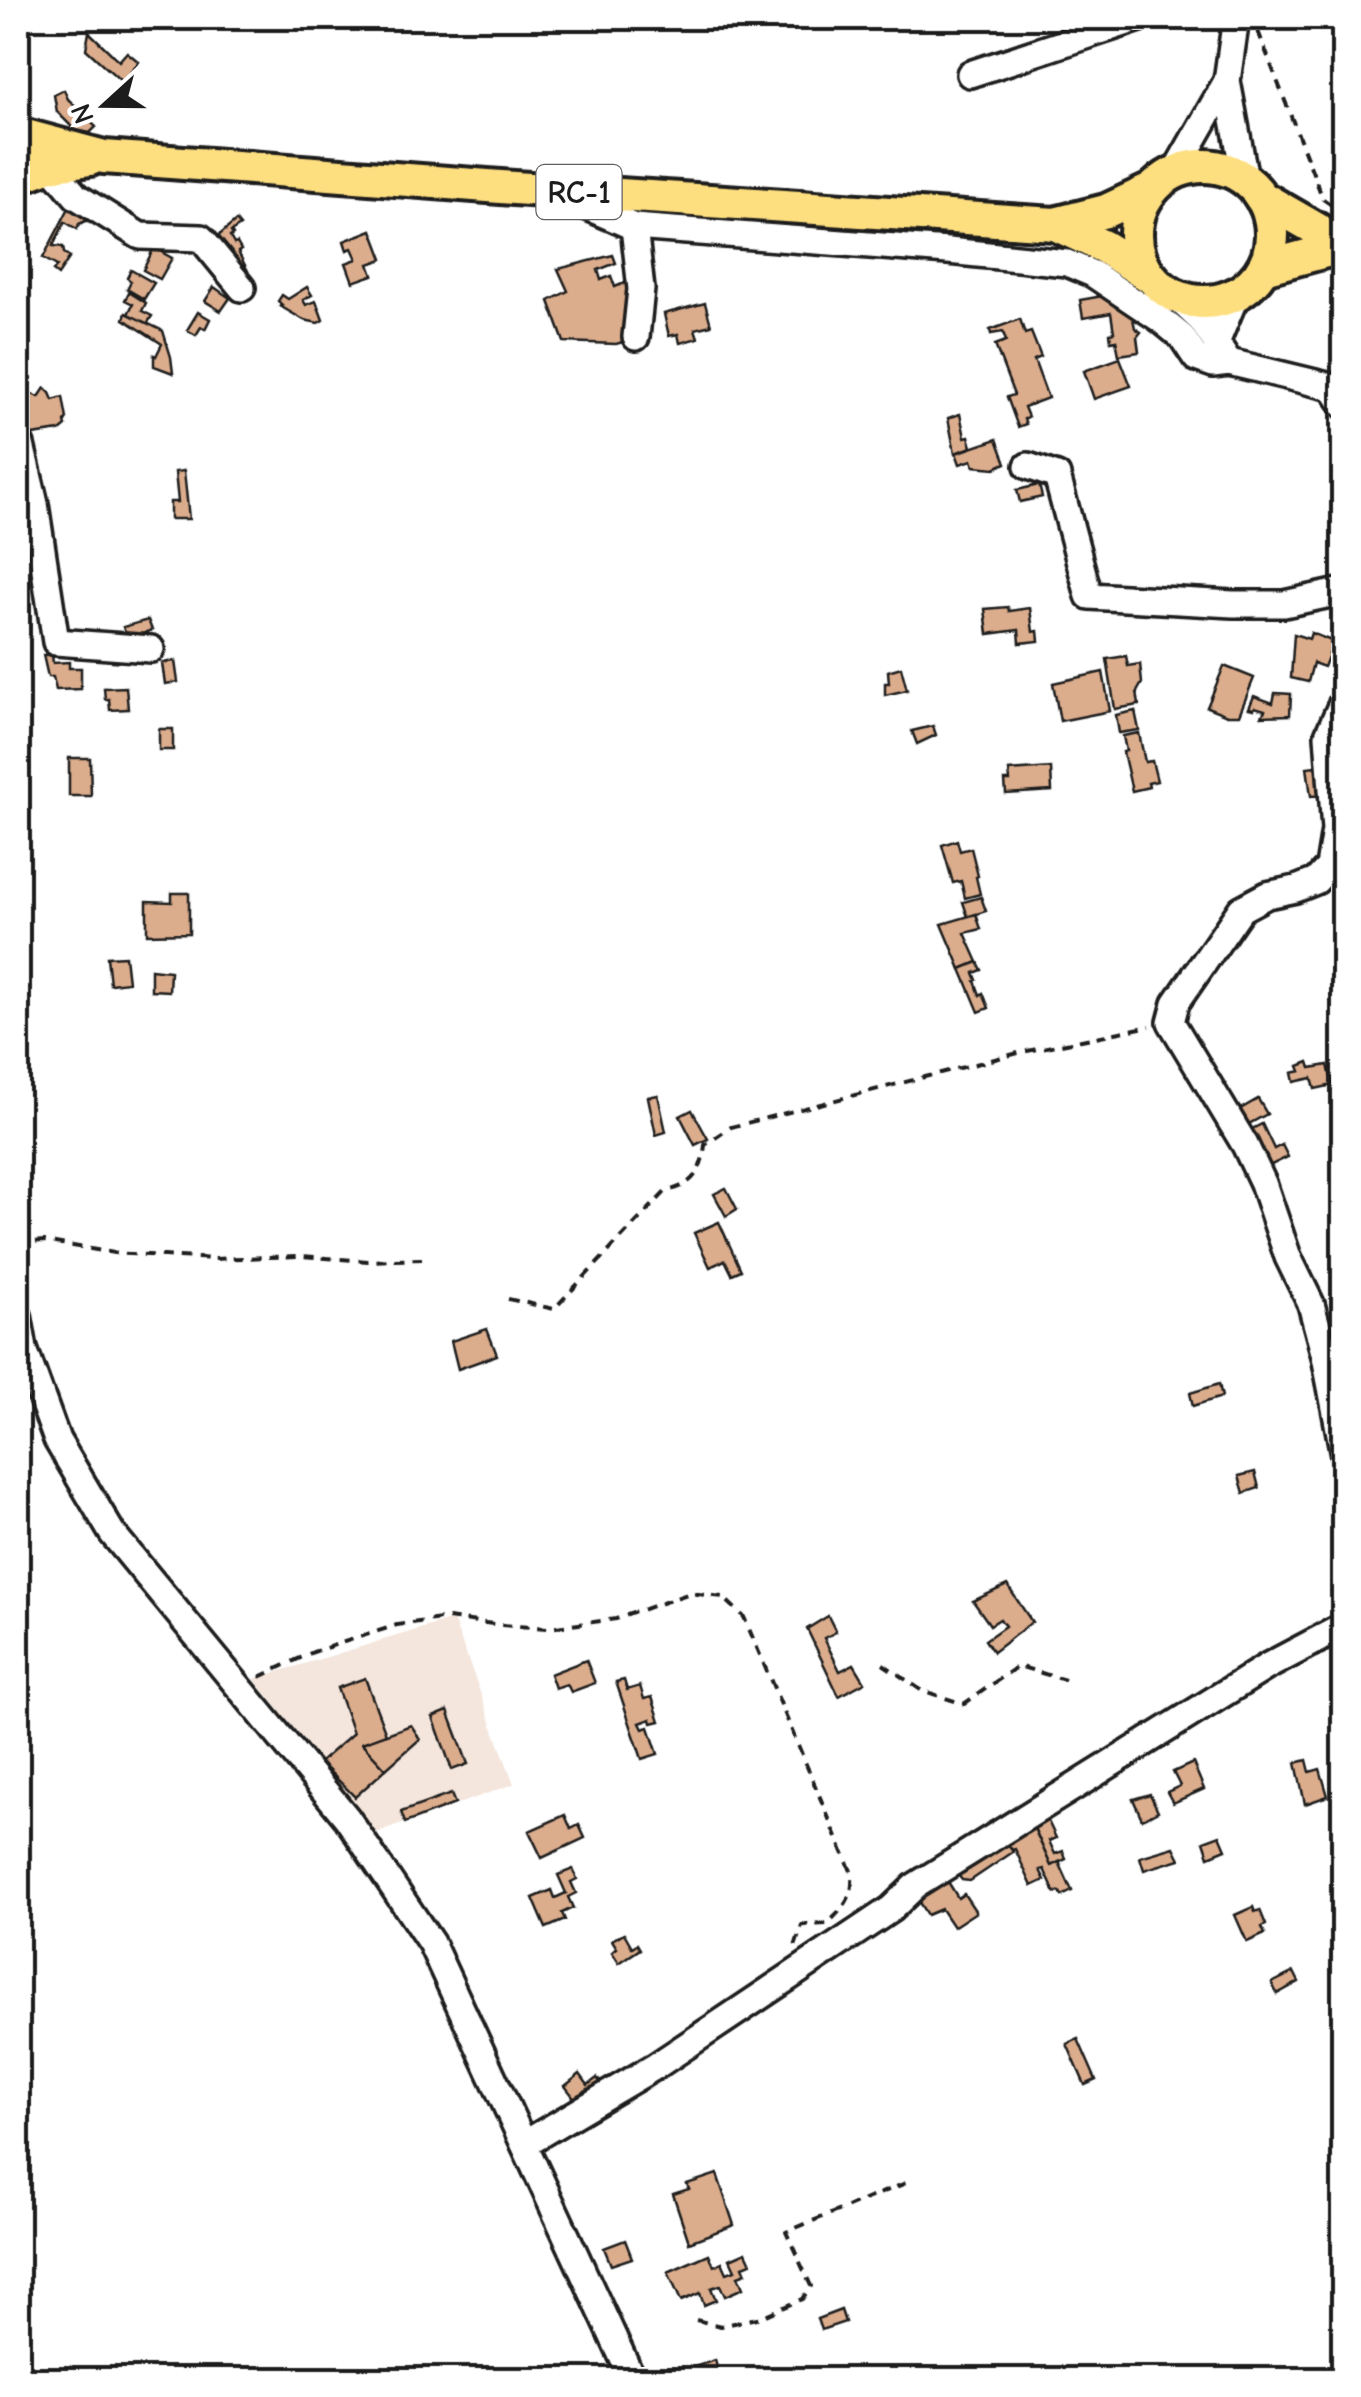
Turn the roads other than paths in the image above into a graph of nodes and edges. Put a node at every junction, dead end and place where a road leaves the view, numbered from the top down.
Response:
1 (1140, 18) edge
2 (1236, 18) edge
3 (970, 74) dead end
4 (1227, 81) junction
5 (18, 134) edge
6 (104, 157) junction
7 (50, 165) junction
8 (18, 177) edge
9 (1164, 180) junction
10 (1253, 188) junction
11 (548, 190) junction
12 (691, 199) junction
13 (1054, 224) junction
14 (634, 228) junction
15 (1343, 234) edge
16 (1263, 268) junction
17 (1164, 287) junction
18 (242, 288) dead end
19 (1236, 295) junction
20 (636, 337) dead end
21 (1223, 353) junction
22 (1344, 405) edge
23 (18, 443) edge
24 (1028, 466) dead end
25 (1344, 591) edge
26 (151, 648) dead end
27 (1344, 700) edge
28 (18, 1315) edge
29 (1344, 1454) edge
30 (1344, 1626) edge
31 (524, 2144) junction
32 (633, 2380) edge

1 - 3 street
2 - 4 street
4 - 9 street
4 - 10 street
5 - 6 main road, RC-1
6 - 7 main road, RC-1
6 - 11 main road, RC-1
7 - 8 main road, RC-1
7 - 18 street
9 - 10 main road, RC-1
9 - 13 main road, RC-1
9 - 17 main road
10 - 15 main road, RC-1
10 - 16 main road
11 - 12 main road, RC-1
11 - 14 street
12 - 13 main road, RC-1
12 - 14 street
13 - 17 main road, RC-1
14 - 20 street
14 - 21 street
15 - 16 main road
16 - 19 main road
17 - 19 main road
17 - 21 street
19 - 21 street
21 - 22 street
23 - 26 street
24 - 25 street
27 - 29 street
28 - 31 street
30 - 31 street
31 - 32 street

